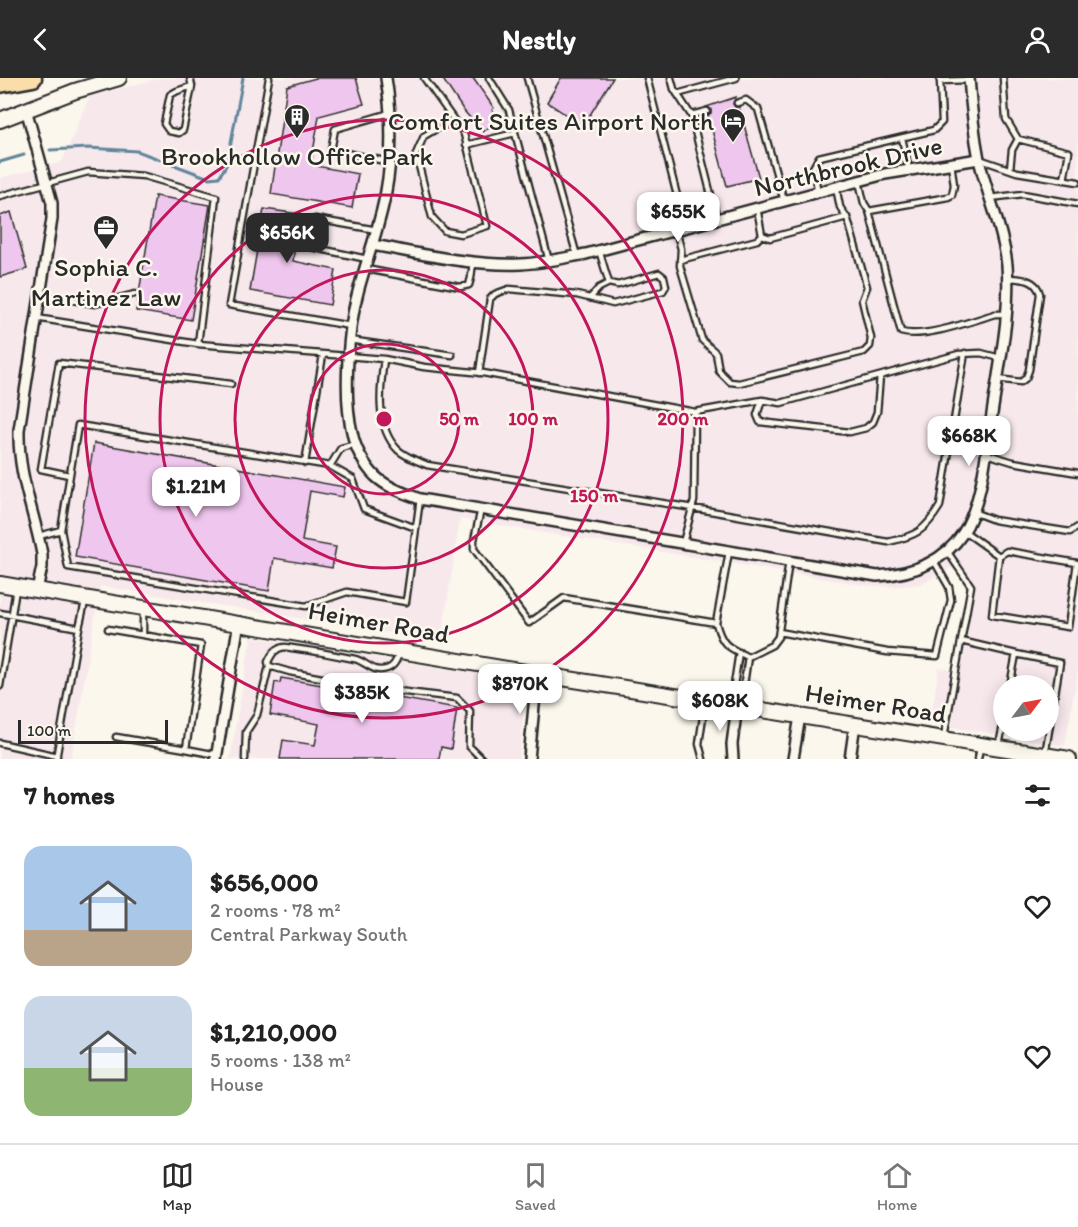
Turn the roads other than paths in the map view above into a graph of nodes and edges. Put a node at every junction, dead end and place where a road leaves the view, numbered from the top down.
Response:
1 (33, 78) edge
2 (119, 78) edge
3 (190, 78) edge
4 (269, 78) edge
5 (386, 78) edge
6 (391, 78) edge
7 (424, 78) edge
8 (489, 78) edge
9 (527, 78) edge
10 (647, 78) edge
11 (671, 78) edge
12 (736, 78) edge
13 (1003, 78) edge
14 (940, 79) edge
15 (969, 79) edge
16 (0, 84) edge
17 (192, 86) junction
18 (677, 94) junction
19 (737, 103) dead end
20 (27, 110) junction
21 (707, 111) dead end
22 (390, 113) junction
23 (691, 115) junction
24 (453, 119) junction
25 (0, 120) edge
26 (515, 133) junction
27 (902, 138) junction
28 (1018, 139) junction
29 (466, 145) junction
30 (980, 159) junction
31 (391, 162) junction
32 (951, 163) junction
33 (909, 170) junction
34 (1010, 170) junction
35 (1064, 180) junction
36 (859, 181) junction
37 (47, 182) junction
38 (1078, 182) edge
39 (836, 187) junction
40 (818, 192) junction
41 (0, 196) edge
42 (990, 198) junction
43 (784, 201) junction
44 (1078, 204) edge
45 (757, 208) junction
46 (869, 211) junction
47 (847, 218) junction
48 (717, 219) junction
49 (680, 228) junction
50 (377, 230) junction
51 (762, 235) junction
52 (373, 245) junction
53 (599, 250) junction
54 (577, 256) junction
55 (680, 260) junction
56 (549, 261) junction
57 (472, 262) junction
58 (367, 264) junction
59 (1007, 278) junction
60 (609, 283) junction
61 (135, 294) dead end
62 (39, 297) junction
63 (590, 298) junction
64 (1007, 314) junction
65 (36, 318) junction
66 (352, 326) junction
67 (349, 340) junction
68 (198, 344) junction
69 (965, 353) junction
70 (323, 355) junction
71 (452, 355) dead end
72 (349, 358) junction
73 (1000, 358) junction
74 (384, 359) junction
75 (479, 373) junction
76 (880, 376) junction
77 (997, 379) junction
78 (231, 384) dead end
79 (762, 400) junction
80 (695, 412) junction
81 (356, 444) junction
82 (985, 454) junction
83 (305, 464) junction
84 (330, 466) junction
85 (1078, 473) edge
86 (69, 475) junction
87 (420, 499) junction
88 (693, 508) junction
89 (480, 509) junction
90 (973, 512) junction
91 (1078, 526) edge
92 (416, 528) junction
93 (61, 530) junction
94 (964, 531) junction
95 (39, 536) junction
96 (683, 543) junction
97 (729, 551) junction
98 (947, 551) junction
99 (999, 556) junction
100 (789, 561) junction
101 (934, 561) junction
102 (0, 584) edge
103 (16, 586) junction
104 (38, 590) junction
105 (85, 598) junction
106 (143, 607) junction
107 (0, 613) edge
108 (12, 615) junction
109 (239, 622) junction
110 (716, 623) junction
111 (80, 628) junction
112 (108, 629) dead end
113 (779, 632) junction
114 (143, 634) junction
115 (961, 641) junction
116 (399, 650) junction
117 (739, 652) junction
118 (1016, 654) junction
119 (748, 657) junction
120 (269, 666) junction
121 (537, 674) junction
122 (1012, 675) edge
123 (0, 686) edge
124 (705, 700) junction
125 (737, 706) junction
126 (800, 716) junction
127 (855, 724) junction
128 (116, 737) dead end
129 (944, 739) junction
130 (1000, 741) edge
131 (0, 743) edge
132 (980, 745) junction
133 (999, 748) junction
134 (186, 749) junction
135 (1023, 755) edge
136 (1044, 755) junction
137 (56, 757) edge
138 (217, 757) edge
139 (245, 759) edge
140 (482, 759) edge
141 (529, 759) edge
142 (703, 759) edge
143 (733, 759) edge
144 (793, 759) edge
145 (849, 759) edge
146 (978, 759) edge
147 (1069, 759) edge

1 - 16 highway
2 - 20 street
3 - 17 lane
4 - 66 lane
5 - 6 lane
5 - 22 street
7 - 24 lane
8 - 26 lane
9 - 54 lane
10 - 49 lane
11 - 18 lane
12 - 18 lane
13 - 28 lane
14 - 15 lane
14 - 27 lane
15 - 30 street
17 - 17 lane
18 - 23 lane
19 - 43 lane
20 - 25 street
20 - 37 street
21 - 23 lane
22 - 31 street
22 - 31 lane
23 - 48 lane
24 - 29 lane
24 - 29 lane
26 - 29 lane
26 - 56 lane
27 - 33 lane
27 - 40 lane
28 - 34 lane
28 - 35 lane
30 - 32 street, Northbrook Drive
30 - 34 lane
30 - 42 street
31 - 50 street
32 - 33 street, Northbrook Drive
32 - 46 lane
33 - 36 street, Northbrook Drive
34 - 35 lane
35 - 38 lane
36 - 39 street, Northbrook Drive
36 - 46 lane
37 - 41 lane
37 - 62 street
37 - 68 lane
39 - 40 street, Northbrook Drive
39 - 47 lane
40 - 43 street, Northbrook Drive
42 - 44 lane
42 - 59 street
43 - 45 street, Northbrook Drive
45 - 48 street, Northbrook Drive
45 - 51 lane
46 - 64 lane
47 - 51 lane
47 - 55 lane
48 - 49 street, Northbrook Drive
49 - 53 street, Northbrook Drive
49 - 55 lane
50 - 52 street
50 - 58 lane
51 - 55 lane
52 - 57 street, Northbrook Drive
52 - 58 street
53 - 54 street, Northbrook Drive
53 - 60 lane
54 - 56 street, Northbrook Drive
56 - 57 street, Northbrook Drive
57 - 58 lane
58 - 66 street
59 - 64 street
59 - 77 lane
60 - 63 lane
60 - 63 lane
61 - 62 lane
62 - 65 street
63 - 75 lane
64 - 73 street
65 - 68 lane
65 - 95 street
66 - 67 street
67 - 71 lane
67 - 72 street
68 - 70 lane
69 - 73 lane
69 - 76 lane
69 - 88 lane
70 - 72 lane
70 - 83 lane
72 - 74 lane
72 - 81 street
73 - 77 street
74 - 75 lane
74 - 88 lane
75 - 80 lane
76 - 79 lane
76 - 79 lane
77 - 82 street
78 - 86 lane
79 - 80 lane
80 - 88 lane
81 - 84 lane
81 - 87 street
82 - 85 lane
82 - 90 street
83 - 84 lane
83 - 86 lane
84 - 92 lane
86 - 93 lane
87 - 89 street
87 - 92 lane
88 - 96 lane
89 - 96 street
89 - 110 lane
90 - 91 lane
90 - 94 street
92 - 93 lane
93 - 95 lane
94 - 98 street
94 - 99 lane
95 - 104 street
96 - 97 street
97 - 100 street
97 - 110 lane
98 - 101 street
98 - 115 lane
99 - 99 lane
100 - 101 street
100 - 113 lane
101 - 113 lane
102 - 103 street, Heimer Road
103 - 104 street, Heimer Road
103 - 108 lane
104 - 105 street, Heimer Road
105 - 106 street, Heimer Road
105 - 111 lane
106 - 109 street, Heimer Road
106 - 114 lane
107 - 108 lane
108 - 111 lane
108 - 123 lane
109 - 116 street, Heimer Road
109 - 138 street
110 - 117 lane
111 - 137 lane
112 - 114 lane
113 - 119 lane
114 - 134 lane
115 - 118 lane
115 - 129 lane
116 - 120 lane
116 - 121 street, Heimer Road
117 - 119 lane
117 - 125 lane
118 - 122 lane
118 - 136 lane
119 - 125 lane
120 - 139 lane
120 - 140 lane
121 - 124 street, Heimer Road
121 - 141 street
124 - 125 street, Heimer Road
124 - 142 lane
125 - 126 street, Heimer Road
125 - 143 street
126 - 127 street, Heimer Road
126 - 144 street
127 - 129 street, Heimer Road
127 - 145 street
128 - 134 lane
129 - 132 street, Heimer Road
130 - 133 lane
131 - 137 lane
132 - 133 street, Heimer Road
132 - 146 lane
133 - 135 street, Heimer Road
134 - 138 lane
135 - 136 street, Heimer Road
136 - 147 street, Heimer Road

